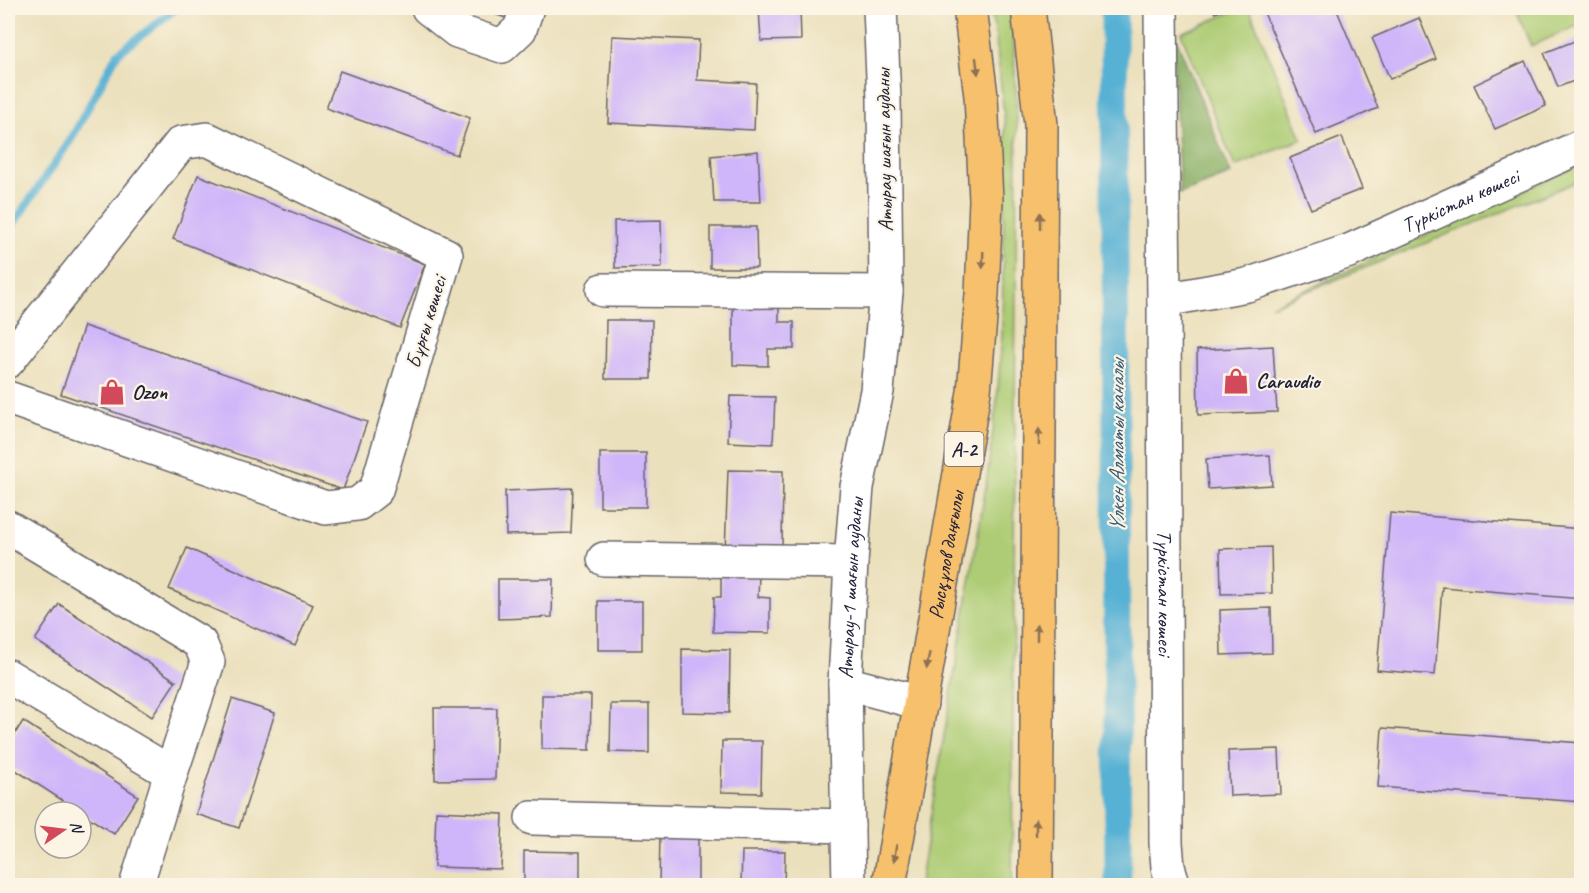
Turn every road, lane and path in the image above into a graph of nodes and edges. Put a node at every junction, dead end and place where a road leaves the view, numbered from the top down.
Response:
1 (428, 8) edge
2 (527, 8) edge
3 (880, 8) edge
4 (970, 8) edge
5 (1028, 8) edge
6 (1161, 8) edge
7 (1581, 147) edge
8 (603, 290) dead end
9 (886, 292) junction
10 (1164, 300) junction
11 (8, 361) edge
12 (8, 398) edge
13 (8, 527) edge
14 (604, 559) dead end
15 (850, 562) junction
16 (8, 676) edge
17 (845, 682) junction
18 (921, 703) junction
19 (171, 772) junction
20 (532, 818) dead end
21 (848, 826) junction
22 (136, 885) edge
23 (849, 885) edge
24 (889, 885) edge
25 (1036, 885) edge
26 (1174, 885) edge

1 - 2 street
3 - 9 street, Атырау шағын ауданы
4 -> 18 main road, Рысқұлов даңғылы / A-2
25 -> 5 main road
6 - 10 street, Түркістан көшесі
7 - 10 street, Түркістан көшесі
8 - 9 street
9 - 15 street, Атырау-1 шағын ауданы
10 - 26 street, Түркістан көшесі
11 - 12 street, Бұрғы көшесі
13 - 19 street
14 - 15 street
15 - 17 street, Атырау-1 шағын ауданы
16 - 19 street
17 - 18 street
17 - 21 street, Атырау-1 шағын ауданы
18 -> 24 main road, Рысқұлов даңғылы / A-2
19 - 22 street
20 - 21 street
21 - 23 street, Атырау-1 шағын ауданы

